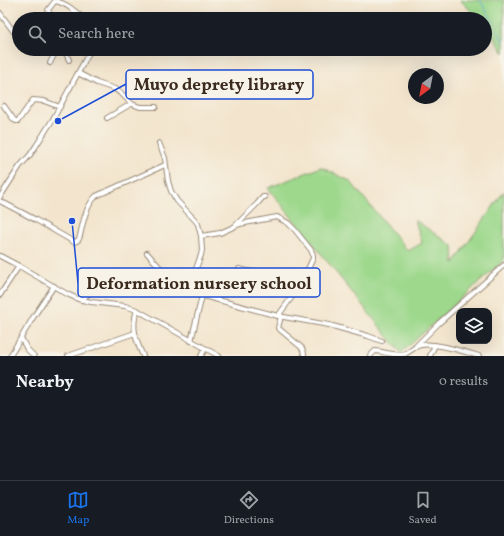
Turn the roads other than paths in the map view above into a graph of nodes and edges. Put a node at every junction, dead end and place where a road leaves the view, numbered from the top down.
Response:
1 (55, 0) edge
2 (49, 12) edge
3 (76, 12) edge
4 (0, 13) edge
5 (12, 29) edge
6 (54, 56) edge
7 (67, 56) edge
8 (86, 56) edge
9 (69, 60) dead end
10 (50, 63) dead end
11 (78, 73) junction
12 (151, 80) dead end
13 (126, 98) junction
14 (131, 104) junction
15 (4, 106) dead end
16 (60, 107) junction
17 (156, 107) dead end
18 (107, 118) dead end
19 (159, 144) dead end
20 (165, 165) junction
21 (0, 196) edge
22 (265, 197) dead end
23 (0, 201) edge
24 (235, 226) junction
25 (201, 236) junction
26 (148, 253) dead end
27 (0, 256) edge
28 (504, 265) edge
29 (19, 266) junction
30 (240, 269) dead end
31 (54, 286) junction
32 (162, 286) junction
33 (296, 290) junction
34 (186, 292) junction
35 (0, 294) edge
36 (202, 296) junction
37 (82, 300) junction
38 (137, 310) junction
39 (280, 316) junction
40 (135, 333) junction
41 (21, 338) junction
42 (191, 341) junction
43 (382, 341) dead end
44 (435, 345) junction
45 (416, 346) junction
46 (205, 349) junction
47 (10, 356) edge
48 (34, 356) edge
49 (68, 356) edge
50 (143, 356) edge
51 (201, 356) edge
52 (219, 356) edge
53 (304, 356) edge
54 (370, 356) edge
55 (393, 356) edge
56 (430, 356) edge
57 (479, 356) edge

1 - 2 street
1 - 3 street
4 - 5 street
6 - 10 street
7 - 9 street
8 - 11 street
11 - 13 street
11 - 16 street
12 - 13 street
13 - 14 street
14 - 17 street
14 - 18 street
15 - 16 street
16 - 21 street
19 - 20 street
20 - 23 street
20 - 25 street
22 - 24 street
24 - 25 street
24 - 33 street
25 - 34 street
26 - 32 street
27 - 29 street
28 - 45 street
29 - 31 street
29 - 35 street
30 - 33 street
31 - 37 street
31 - 41 street
32 - 34 street
32 - 37 street
33 - 39 street
34 - 36 street
36 - 39 street
36 - 42 street
37 - 38 street
38 - 40 street
38 - 42 street
39 - 43 street
39 - 53 street
40 - 49 street
40 - 50 street
41 - 47 street
41 - 48 street
42 - 46 street
44 - 45 street
44 - 56 street
44 - 57 street
45 - 55 street
46 - 51 street
46 - 52 street
54 - 55 street

